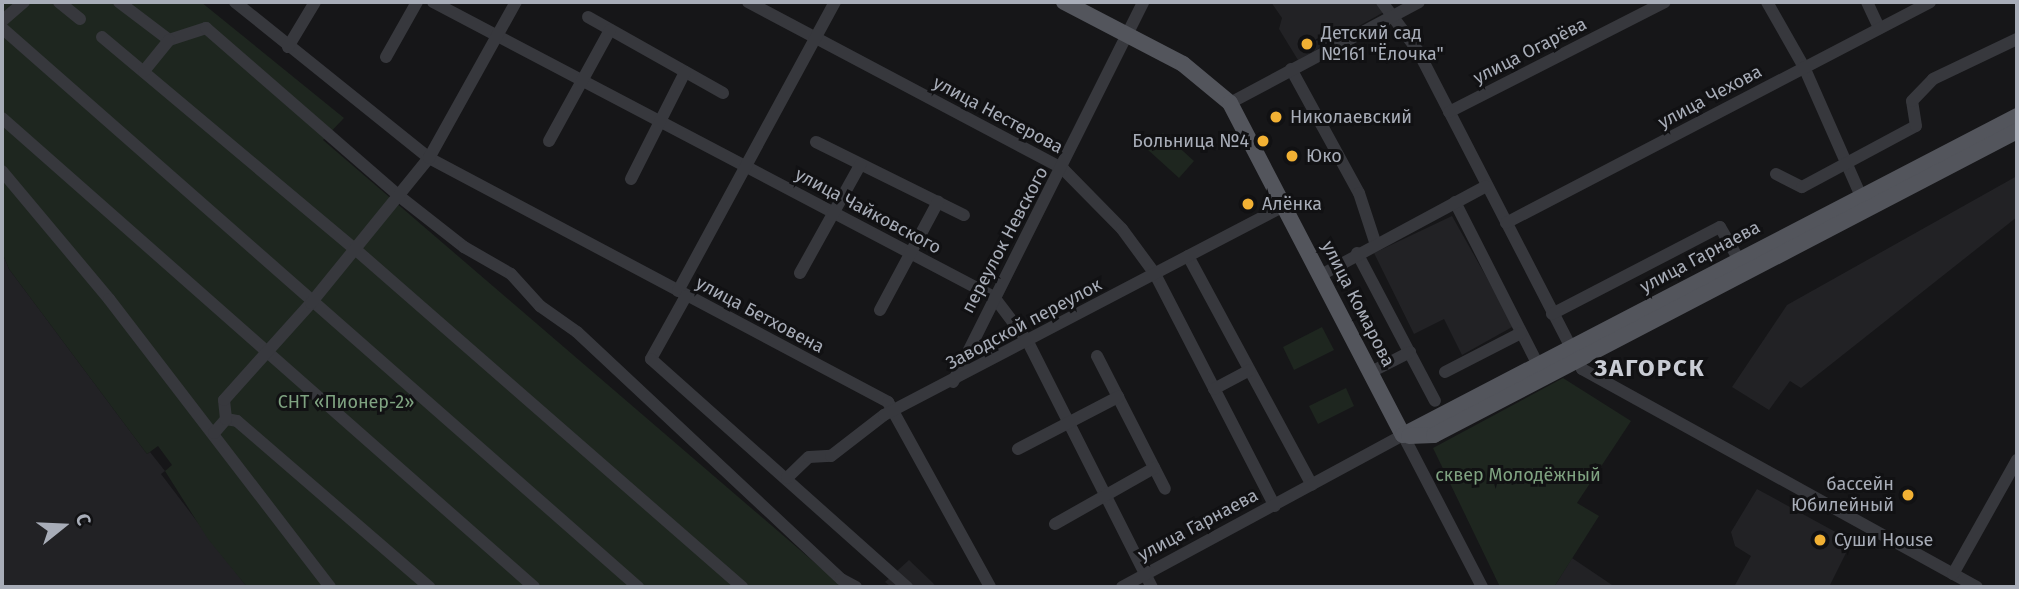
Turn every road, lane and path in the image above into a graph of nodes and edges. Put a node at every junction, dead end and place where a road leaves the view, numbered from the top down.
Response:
1 (24, 2) edge
2 (59, 2) edge
3 (119, 2) edge
4 (235, 2) edge
5 (315, 2) edge
6 (416, 2) edge
7 (433, 2) edge
8 (516, 2) edge
9 (748, 2) edge
10 (835, 2) edge
11 (1064, 2) edge
12 (1143, 2) edge
13 (1382, 2) edge
14 (1419, 2) edge
15 (1665, 2) edge
16 (1767, 2) edge
17 (1867, 2) edge
18 (1930, 2) edge
19 (588, 17) dead end
20 (1394, 17) junction
21 (80, 19) dead end
22 (2, 21) edge
23 (2, 28) edge
24 (1879, 28) junction
25 (610, 30) junction
26 (1126, 34) junction
27 (102, 37) dead end
28 (498, 37) junction
29 (817, 38) junction
30 (2017, 39) edge
31 (169, 40) junction
32 (288, 47) junction
33 (386, 57) dead end
34 (1804, 68) junction
35 (1291, 69) junction
36 (144, 71) junction
37 (685, 72) junction
38 (582, 81) junction
39 (723, 93) dead end
40 (1230, 103) junction
41 (1449, 112) junction
42 (2017, 116) edge
43 (2, 118) edge
44 (661, 122) junction
45 (2017, 131) edge
46 (549, 141) dead end
47 (816, 142) dead end
48 (429, 158) junction
49 (1849, 161) junction
50 (860, 165) junction
51 (747, 167) junction
52 (1062, 169) junction
53 (2, 172) edge
54 (1776, 174) dead end
55 (631, 179) dead end
56 (1486, 186) junction
57 (1860, 194) junction
58 (399, 196) junction
59 (938, 202) junction
60 (1455, 202) junction
61 (1285, 205) junction
62 (1867, 210) junction
63 (833, 212) junction
64 (964, 215) dead end
65 (1506, 223) junction
66 (1375, 242) junction
67 (355, 249) junction
68 (910, 253) junction
69 (1357, 253) junction
70 (1188, 256) junction
71 (1738, 258) junction
72 (800, 273) dead end
73 (1155, 274) junction
74 (1321, 275) junction
75 (682, 294) junction
76 (994, 297) junction
77 (312, 303) junction
78 (880, 310) dead end
79 (1552, 314) junction
80 (1521, 333) junction
81 (1027, 342) junction
82 (1410, 352) junction
83 (267, 354) junction
84 (1573, 355) junction
85 (1097, 356) dead end
86 (1539, 366) junction
87 (1249, 370) junction
88 (1371, 372) junction
89 (1445, 372) dead end
90 (953, 382) junction
91 (1214, 389) junction
92 (1118, 397) junction
93 (1435, 401) dead end
94 (895, 413) junction
95 (226, 419) junction
96 (1069, 423) junction
97 (214, 433) junction
98 (1403, 435) junction
99 (1018, 449) dead end
100 (2017, 460) edge
101 (1154, 468) junction
102 (787, 478) junction
103 (1312, 485) junction
104 (1165, 489) dead end
105 (1106, 497) junction
106 (1275, 506) junction
107 (1055, 524) dead end
108 (1953, 574) junction
109 (1146, 575) junction
110 (330, 587) edge
111 (429, 587) edge
112 (534, 587) edge
113 (638, 587) edge
114 (742, 587) edge
115 (856, 587) edge
116 (907, 587) edge
117 (990, 587) edge
118 (1122, 587) edge
119 (1152, 587) edge
120 (1482, 587) edge
121 (1977, 587) edge

1 - 22 street
2 - 21 street
3 - 31 street
4 - 32 street, улица Бетховена
5 - 32 street
6 - 33 street
7 - 28 street, улица Чайковского
8 - 28 street
9 - 29 street, улица Нестерова
10 - 29 street
11 - 26 main road, улица Комарова
12 - 26 street, переулок Невского
13 - 20 street
14 - 20 street
15 - 41 street, улица Огарёва
16 - 34 street
17 - 24 street
18 - 24 street, улица Чехова
19 - 25 street
20 - 35 street
20 - 41 street
23 - 77 street
24 - 34 street, улица Чехова
25 - 37 street
25 - 38 street
26 - 40 main road, улица Комарова
26 - 52 street, переулок Невского
27 - 36 street
28 - 38 street, улица Чайковского
28 - 48 street
29 - 51 street
29 - 52 street, улица Нестерова
30 - 49 street
31 - 36 street
31 - 58 street
32 - 48 street, улица Бетховена
34 - 49 street
34 - 65 street, улица Чехова
35 - 40 street
35 - 66 street
36 - 67 street
37 - 39 street
37 - 44 street
38 - 44 street, улица Чайковского
38 - 46 street
40 - 61 main road, улица Комарова
41 - 56 street
42 - 57 main road, улица Гарнаева
43 - 83 street
44 - 51 street, улица Чайковского
44 - 55 street
45 - 62 main road, улица Гарнаева
47 - 50 street
48 - 58 street
48 - 75 street, улица Бетховена
49 - 54 street
49 - 57 street
50 - 59 street
50 - 63 street
51 - 63 street, улица Чайковского
51 - 75 street
52 - 73 street, улица Нестерова
52 - 76 street, переулок Невского
53 - 97 street
56 - 60 street
56 - 65 street
57 - 62 street
57 - 71 main road, улица Гарнаева
58 - 67 street
58 - 115 street
59 - 64 street
59 - 68 street
60 - 66 street
60 - 80 street
61 - 70 street, Заводской переулок
61 - 74 main road, улица Комарова
62 - 84 main road, улица Гарнаева
63 - 68 street, улица Чайковского
63 - 72 street
65 - 79 street
66 - 69 street
67 - 77 street
67 - 114 street
68 - 76 street, улица Чайковского
68 - 78 street
69 - 74 street
69 - 82 street
70 - 73 street, Заводской переулок
70 - 87 street
71 - 79 street
71 - 84 main road, улица Гарнаева
73 - 81 street, Заводской переулок
73 - 91 street, улица Нестерова
74 - 88 main road, улица Комарова
75 - 94 street, улица Бетховена
75 - 102 street
76 - 81 street, улица Чайковского
76 - 90 street, переулок Невского
77 - 83 street
77 - 113 street
79 - 84 street
80 - 86 street
80 - 89 street
81 - 90 street, Заводской переулок
81 - 96 street, улица Чайковского
82 - 88 street
82 - 93 street
83 - 95 street
83 - 112 street
84 - 86 main road, улица Гарнаева
84 - 98 main road, улица Гарнаева
84 - 108 street
85 - 92 street
86 - 98 main road, улица Гарнаева
87 - 91 street
87 - 103 street
88 - 98 main road, улица Комарова
90 - 94 street, Заводской переулок
91 - 106 street, улица Нестерова
92 - 96 street
92 - 101 street
94 - 102 street, Заводской переулок
94 - 117 street, улица Бетховена
95 - 97 street
95 - 111 street
96 - 99 street
96 - 105 street, улица Чайковского
97 - 110 street
98 - 103 street, улица Гарнаева
98 - 120 street
100 - 108 street
101 - 104 street
101 - 105 street
102 - 116 street
103 - 106 street, улица Гарнаева
105 - 107 street
105 - 109 street, улица Чайковского
106 - 109 street, улица Гарнаева
108 - 121 street
109 - 118 street, улица Гарнаева
109 - 119 street, улица Чайковского

